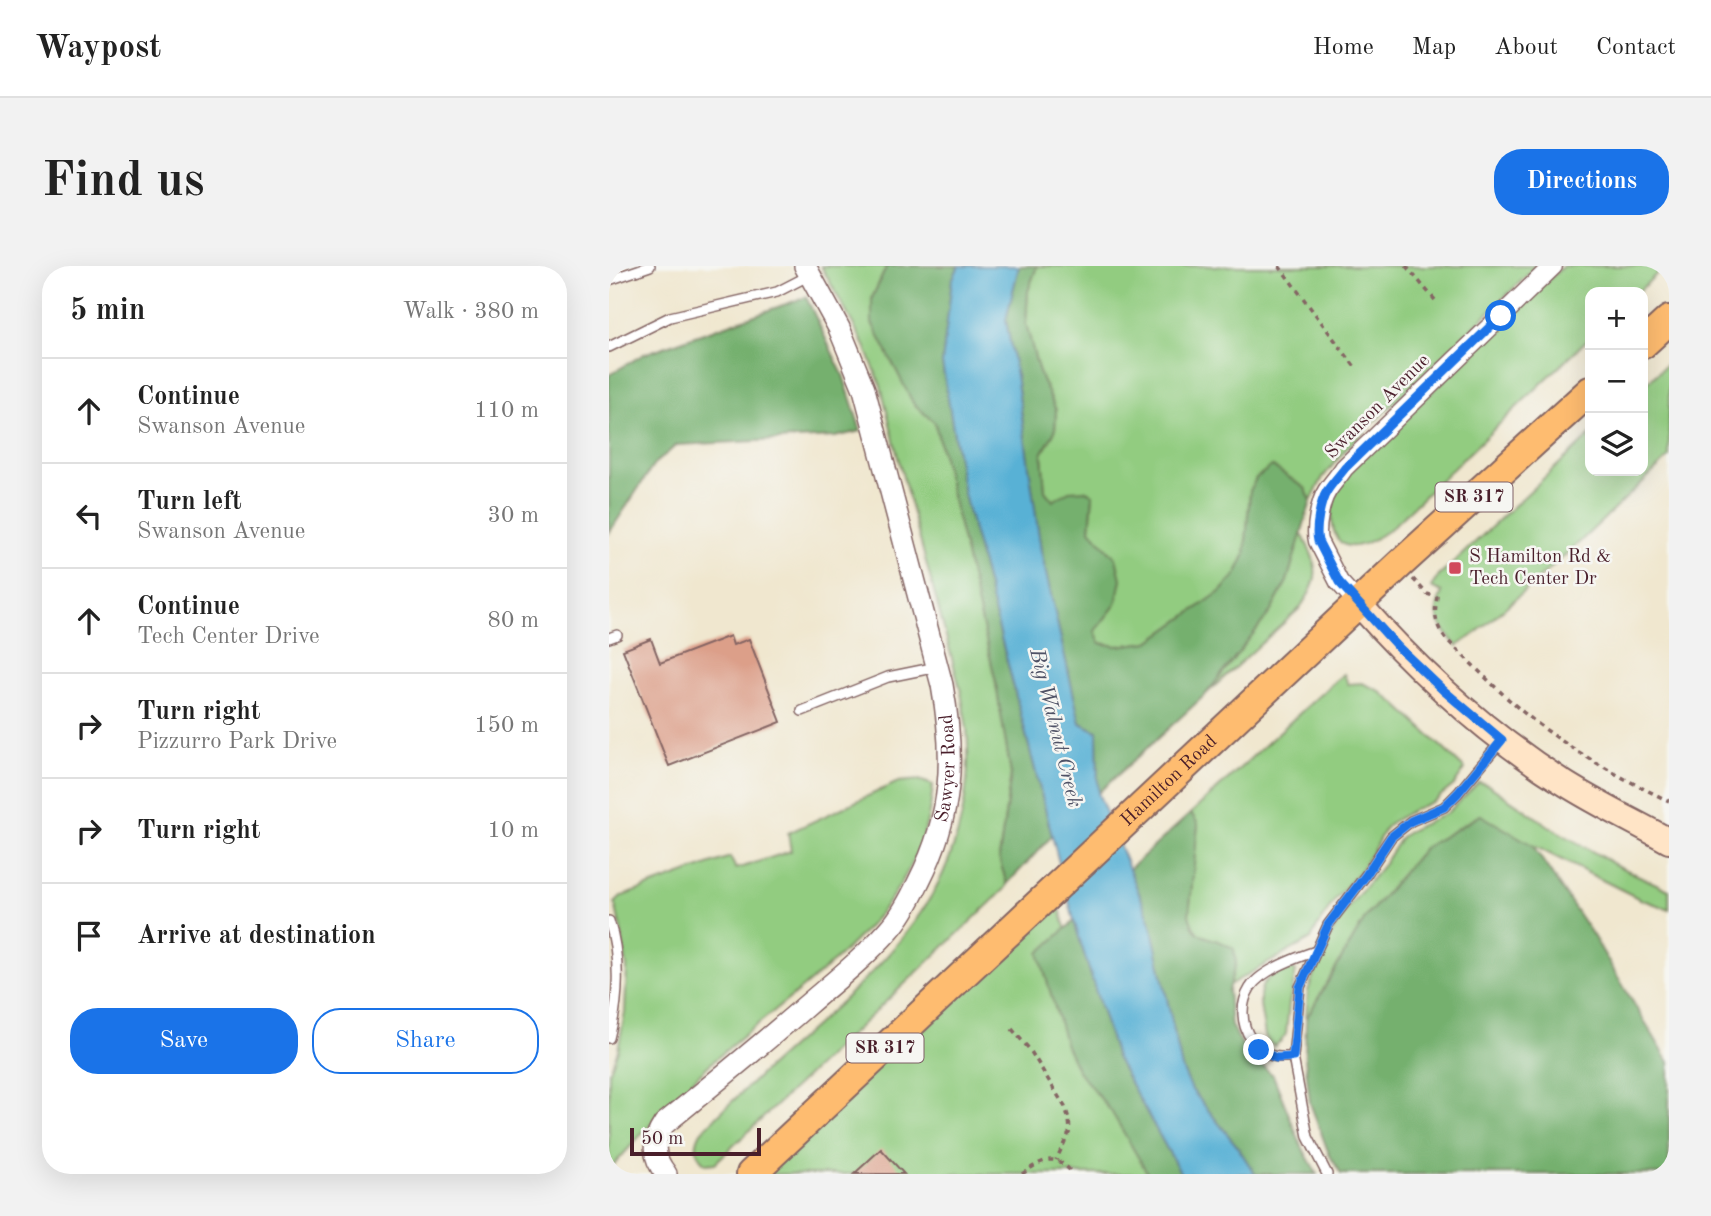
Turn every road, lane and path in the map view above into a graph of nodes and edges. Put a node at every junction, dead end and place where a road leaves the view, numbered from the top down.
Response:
1 (650, 266) edge
2 (1279, 266) edge
3 (1406, 266) edge
4 (1553, 266) edge
5 (808, 270) edge
6 (609, 280) edge
7 (1435, 300) dead end
8 (1669, 320) edge
9 (1648, 339) edge
10 (609, 347) edge
11 (1355, 367) dead end
12 (1585, 396) edge
13 (1399, 565) junction
14 (1359, 604) junction
15 (938, 667) junction
16 (802, 711) dead end
17 (1502, 740) junction
18 (1669, 801) edge
19 (1669, 841) edge
20 (609, 921) edge
21 (1316, 951) junction
22 (1012, 1030) dead end
23 (609, 1038) edge
24 (1293, 1057) junction
25 (1056, 1160) junction
26 (666, 1174) edge
27 (751, 1174) edge
28 (1022, 1174) edge
29 (1073, 1174) edge
30 (1327, 1174) edge

1 - 6 lane
2 - 11 path
3 - 7 path
4 - 14 street, Swanson Avenue
5 - 10 lane
5 - 15 street, Sawyer Road
8 - 9 main road
12 - 13 main road, Hamilton Road / SR 317
13 - 14 main road, Hamilton Road / SR 317
13 - 18 path
14 - 17 main road
14 - 27 main road, Hamilton Road / SR 317
15 - 16 lane
15 - 26 street, Sawyer Road
17 - 19 main road
17 - 21 lane
20 - 23 lane
21 - 24 lane
21 - 24 lane
22 - 25 path
24 - 30 lane
25 - 28 path
25 - 29 path

